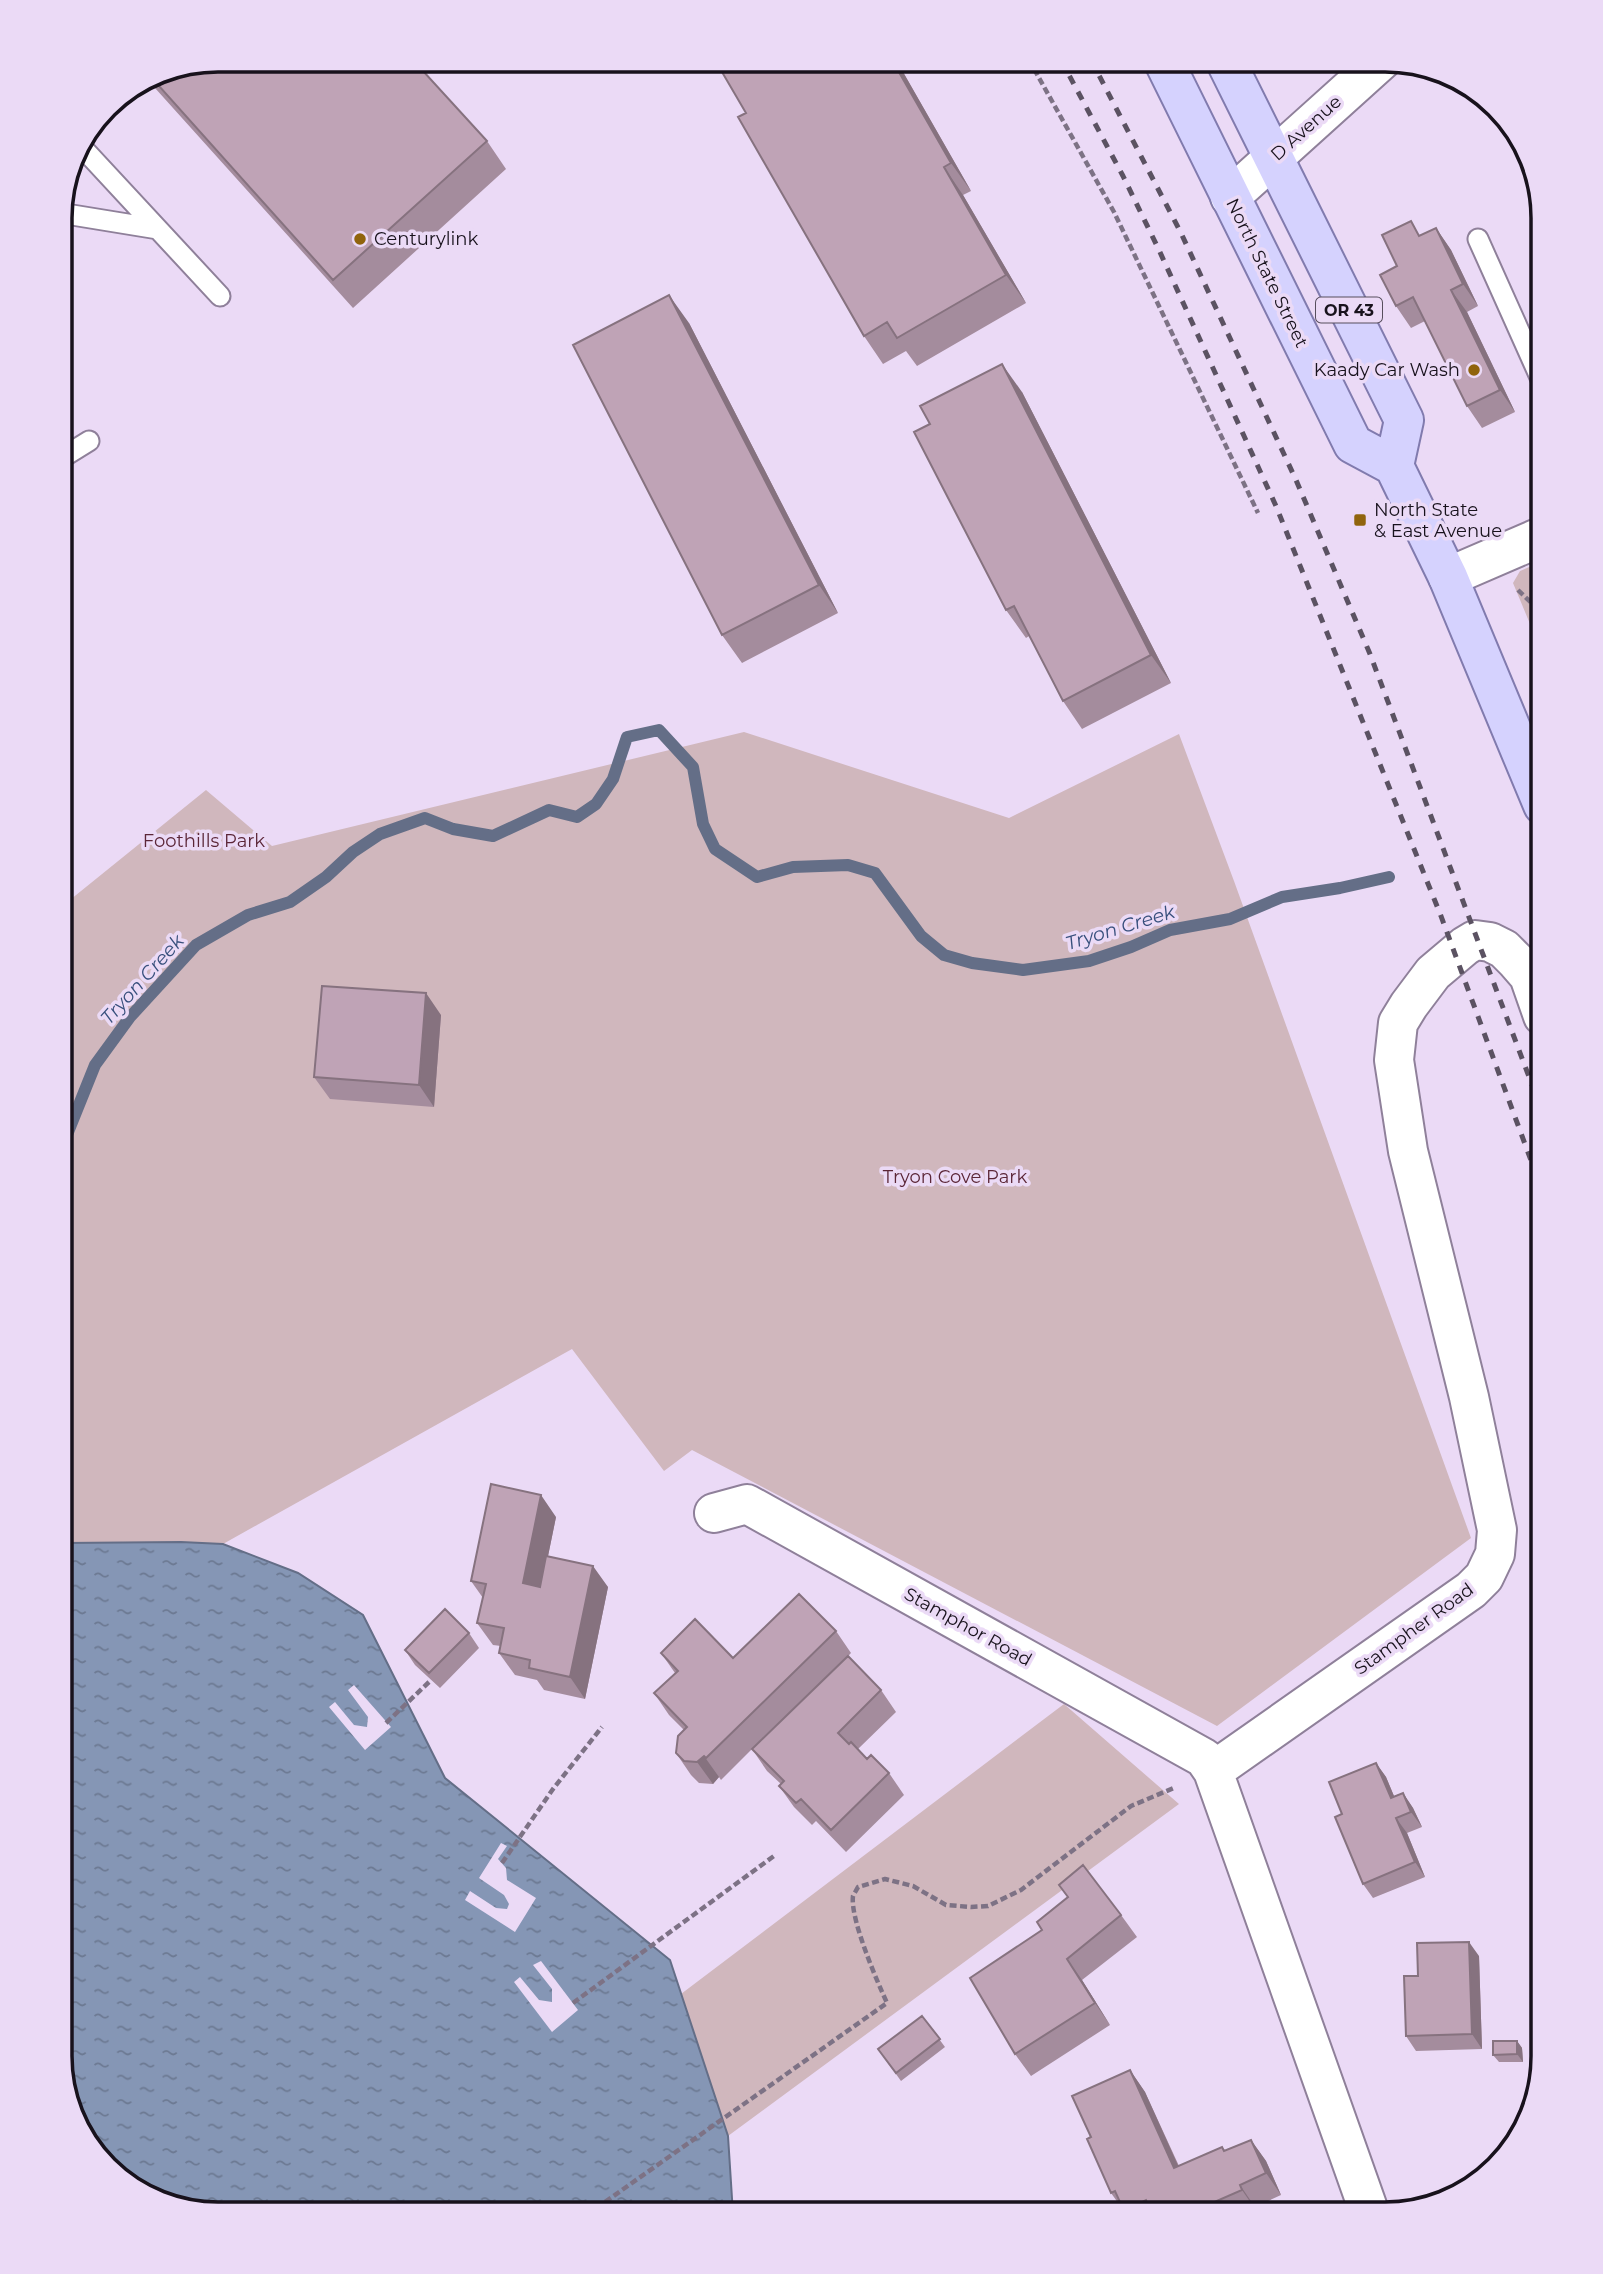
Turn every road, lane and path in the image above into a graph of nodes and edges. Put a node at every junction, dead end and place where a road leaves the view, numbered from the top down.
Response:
1 (1036, 72) edge
2 (1169, 72) edge
3 (1231, 72) edge
4 (1369, 72) edge
5 (87, 153) edge
6 (1273, 158) junction
7 (1230, 197) junction
8 (72, 215) edge
9 (158, 229) junction
10 (1478, 239) dead end
11 (220, 296) dead end
12 (1531, 355) edge
13 (89, 441) dead end
14 (72, 452) edge
15 (1394, 466) junction
16 (1258, 513) dead end
17 (1531, 542) edge
18 (1448, 577) junction
19 (1531, 774) edge
20 (1531, 981) edge
21 (714, 1513) dead end
22 (429, 1682) edge
23 (386, 1723) dead end
24 (602, 1727) dead end
25 (1213, 1771) junction
26 (774, 1856) dead end
27 (502, 1863) dead end
28 (573, 2003) dead end
29 (605, 2202) edge
30 (1366, 2202) edge

1 - 16 path
2 - 7 main road, North State Street / OR 43
3 - 6 main road, OR 43
4 - 6 street, D Avenue
5 - 9 lane
6 - 7 street, D Avenue
6 - 15 main road, OR 43
7 - 15 main road, North State Street / OR 43
8 - 9 lane
9 - 11 lane
10 - 12 lane
13 - 14 lane
15 - 18 main road
17 - 18 street
18 - 19 main road
20 - 25 street, Stampher Road
21 - 25 street, Stamphor Road
22 - 23 path
24 - 27 path
25 - 29 path
25 - 30 street
26 - 28 path

